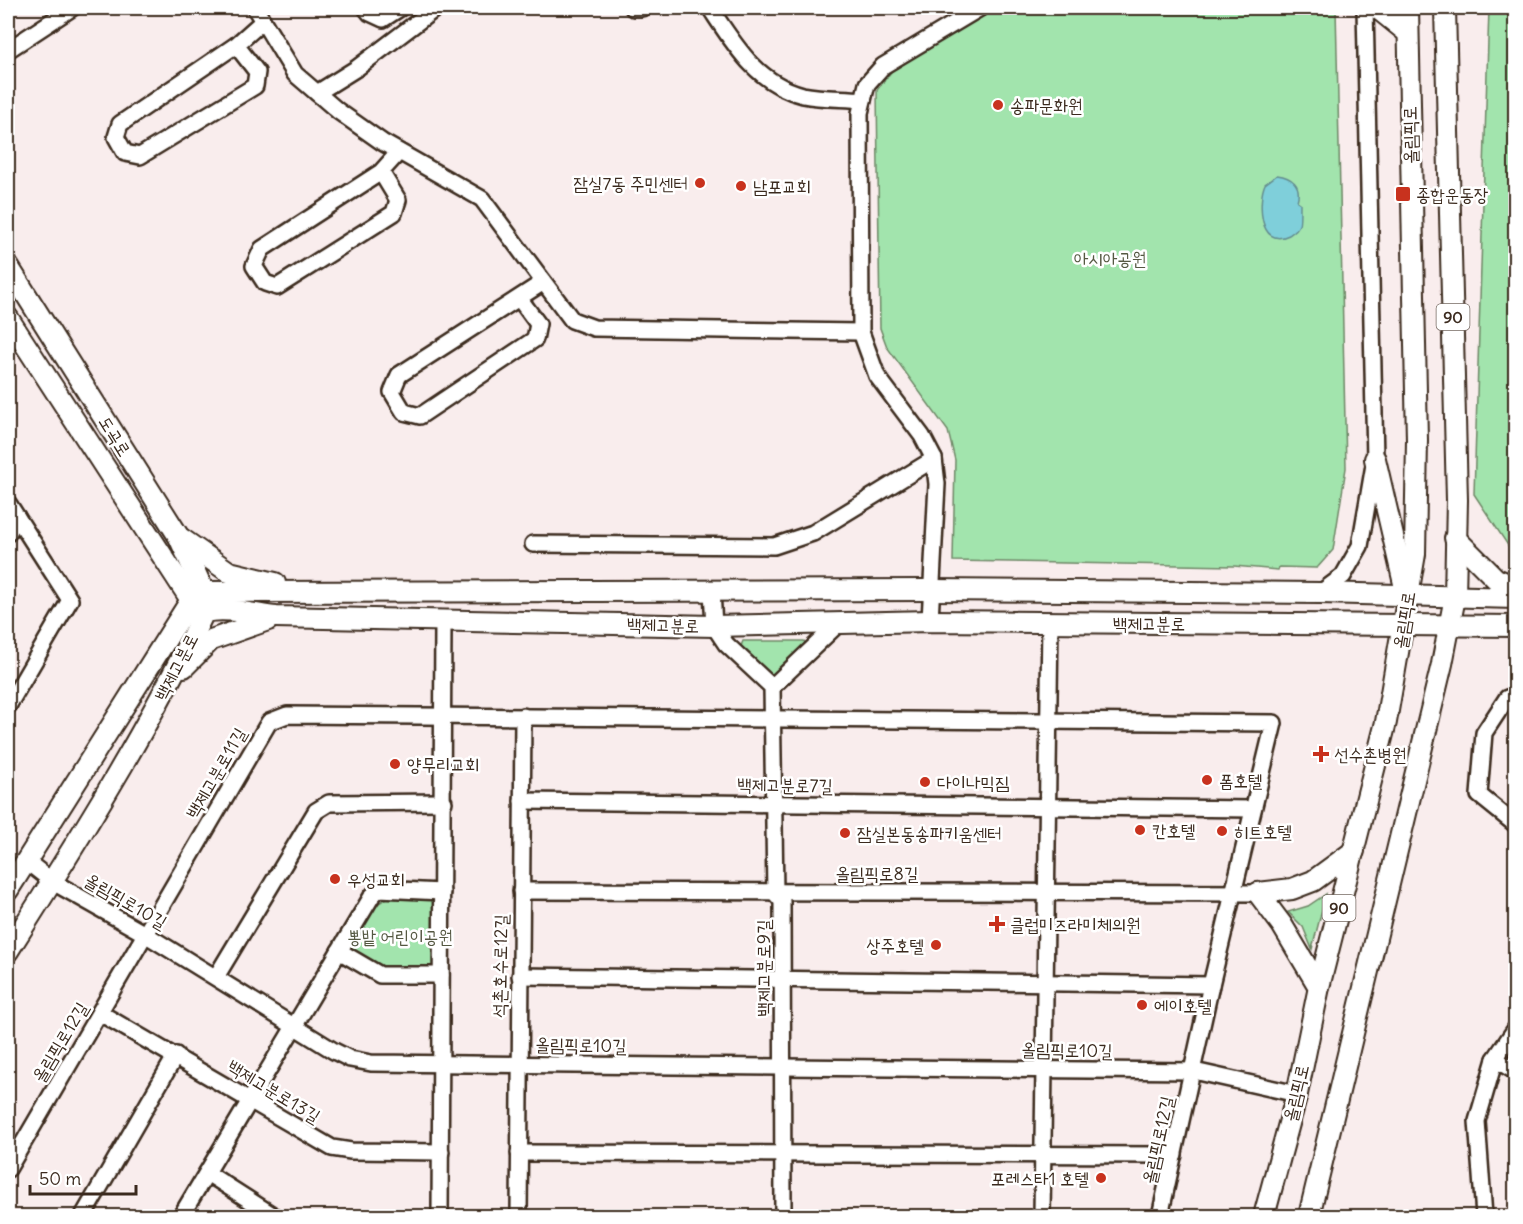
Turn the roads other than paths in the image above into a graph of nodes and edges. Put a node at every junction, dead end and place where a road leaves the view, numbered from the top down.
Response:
1 (72, 8) edge
2 (366, 8) edge
3 (400, 8) edge
4 (436, 8) edge
5 (633, 8) edge
6 (642, 8) edge
7 (711, 8) edge
8 (980, 8) edge
9 (1365, 8) edge
10 (1377, 8) edge
11 (1408, 8) edge
12 (1445, 8) edge
13 (259, 14) edge
14 (1408, 33) junction
15 (236, 45) junction
16 (8, 50) edge
17 (317, 93) junction
18 (863, 100) junction
19 (399, 152) junction
20 (381, 172) junction
21 (8, 266) edge
22 (542, 283) junction
23 (519, 298) junction
24 (8, 318) edge
25 (861, 332) junction
26 (934, 459) junction
27 (1376, 459) junction
28 (8, 502) edge
29 (17, 517) junction
30 (8, 533) edge
31 (179, 537) junction
32 (1455, 538) junction
33 (533, 544) dead end
34 (1515, 587) edge
35 (931, 590) junction
36 (313, 591) junction
37 (712, 591) junction
38 (1320, 593) junction
39 (1408, 597) junction
40 (1455, 597) junction
41 (1515, 598) edge
42 (203, 604) junction
43 (276, 617) junction
44 (930, 621) junction
45 (443, 622) junction
46 (1050, 622) junction
47 (839, 623) junction
48 (714, 626) junction
49 (1403, 626) junction
50 (1515, 626) edge
51 (1451, 627) junction
52 (170, 683) junction
53 (772, 687) junction
54 (1515, 696) edge
55 (8, 706) edge
56 (444, 716) junction
57 (523, 716) junction
58 (772, 719) junction
59 (1048, 721) junction
60 (522, 801) junction
61 (444, 802) junction
62 (773, 805) junction
63 (1048, 807) junction
64 (1253, 809) junction
65 (1515, 825) edge
66 (1353, 851) junction
67 (25, 860) junction
68 (53, 882) junction
69 (8, 890) edge
70 (521, 891) junction
71 (442, 892) junction
72 (1047, 892) junction
73 (1233, 892) junction
74 (775, 893) junction
75 (1258, 893) junction
76 (145, 934) junction
77 (8, 951) edge
78 (339, 951) junction
79 (441, 975) junction
80 (520, 976) junction
81 (216, 977) junction
82 (782, 980) junction
83 (1045, 983) junction
84 (1211, 985) junction
85 (1319, 987) junction
86 (100, 1013) junction
87 (295, 1025) junction
88 (1515, 1028) edge
89 (176, 1055) junction
90 (1495, 1059) junction
91 (518, 1064) junction
92 (441, 1065) junction
93 (782, 1066) junction
94 (1045, 1069) junction
95 (1194, 1071) junction
96 (1515, 1072) edge
97 (1297, 1094) junction
98 (251, 1099) junction
99 (441, 1152) junction
100 (519, 1153) junction
101 (1043, 1154) junction
102 (1174, 1155) junction
103 (783, 1156) junction
104 (8, 1169) edge
105 (207, 1173) junction
106 (83, 1216) edge
107 (181, 1216) edge
108 (274, 1216) edge
109 (440, 1216) edge
110 (519, 1216) edge
111 (783, 1216) edge
112 (1042, 1216) edge
113 (1160, 1216) edge
114 (1264, 1216) edge
115 (1309, 1216) edge
116 (1484, 1216) edge

1 - 16 street
2 - 3 street
4 - 17 street
5 - 6 street
7 - 18 street
8 - 18 street
9 - 27 street
10 - 14 main road
11 - 14 main road, 올림픽로 / 90
12 - 32 main road, 올림픽로 / 90
13 - 15 street
13 - 17 street
14 - 39 main road, 올림픽로 / 90
15 - 15 street
17 - 19 street
18 - 25 street
19 - 20 street
19 - 22 street
20 - 20 street
21 - 31 main road, 도곡로
22 - 23 street
22 - 25 street
23 - 23 street
24 - 42 main road, 도곡로
25 - 26 street
26 - 33 street
26 - 35 street
27 - 38 street
27 - 39 main road
28 - 29 street
29 - 30 street
29 - 55 street
31 - 36 main road
31 - 42 main road, 도곡로
32 - 34 main road
32 - 40 main road, 올림픽로 / 90
35 - 37 main road, 백제고분로
35 - 38 main road, 백제고분로
35 - 44 street
36 - 37 main road, 백제고분로
36 - 42 main road, 백제고분로
37 - 48 street
38 - 39 main road, 백제고분로
39 - 40 main road, 백제고분로
39 - 49 main road, 올림픽로 / 90
40 - 41 main road, 백제고분로
40 - 51 main road, 올림픽로 / 90
42 - 43 main road, 백제고분로
42 - 52 main road, 백제고분로
42 - 67 main road, 백제고분로
43 - 45 main road, 백제고분로
43 - 52 main road
44 - 46 main road, 백제고분로
44 - 47 main road, 백제고분로
45 - 48 main road, 백제고분로
45 - 56 street
46 - 49 main road, 백제고분로
46 - 59 street
47 - 48 main road, 백제고분로
47 - 53 street
48 - 53 street
49 - 51 main road, 백제고분로
49 - 66 main road, 올림픽로 / 90
50 - 51 main road, 백제고분로
51 - 115 main road, 올림픽로 / 90
52 - 68 main road, 백제고분로
53 - 58 street, 백제고분로9길
54 - 65 street
56 - 57 street, 백제고분로11길
56 - 61 street
56 - 76 street, 백제고분로11길
57 - 58 street
57 - 60 street, 석촌호수로12길
58 - 59 street
58 - 62 street, 백제고분로9길
59 - 63 street
59 - 64 street
60 - 62 street, 백제고분로7길
60 - 70 street, 석촌호수로12길
61 - 71 street
61 - 81 street
62 - 63 street, 백제고분로7길
62 - 74 street, 백제고분로9길
63 - 64 street, 백제고분로7길
63 - 72 street
64 - 73 street
66 - 75 main road
66 - 85 main road, 올림픽로 / 90
67 - 68 street, 올림픽로10길
67 - 69 main road, 백제고분로
68 - 76 street, 올림픽로10길
68 - 77 main road, 백제고분로
70 - 74 street, 올림픽로8길
70 - 80 street, 석촌호수로12길
71 - 78 street
71 - 79 street
72 - 73 street, 올림픽로8길
72 - 74 street, 올림픽로8길
72 - 83 street
73 - 75 street, 올림픽로8길
73 - 84 street
74 - 82 street, 백제고분로9길
75 - 85 main road
76 - 81 street, 올림픽로10길
76 - 86 street, 올림픽로12길
78 - 79 street
78 - 87 street
79 - 92 street
80 - 82 street
80 - 91 street, 석촌호수로12길
81 - 87 street, 올림픽로10길
82 - 83 street
82 - 93 street, 백제고분로9길
83 - 84 street
83 - 94 street
84 - 95 street
85 - 97 main road, 올림픽로 / 90
86 - 89 street, 백제고분로13길
86 - 104 street, 올림픽로12길
87 - 92 street, 올림픽로10길
87 - 98 street
88 - 90 street
89 - 98 street, 백제고분로13길
89 - 106 street
90 - 96 street
90 - 116 street
91 - 92 street, 올림픽로10길
91 - 93 street, 올림픽로10길
91 - 100 street, 석촌호수로12길
92 - 99 street
93 - 94 street, 올림픽로10길
93 - 103 street, 백제고분로9길
94 - 95 street, 올림픽로10길
94 - 101 street
95 - 97 street, 올림픽로10길
95 - 102 street, 올림픽로12길
97 - 114 main road, 올림픽로 / 90
98 - 99 street, 백제고분로13길
98 - 105 street
99 - 109 street
100 - 103 street
100 - 110 street, 석촌호수로12길
101 - 102 street
101 - 103 street
101 - 112 street
102 - 113 street, 올림픽로12길
103 - 111 street, 백제고분로9길
105 - 107 street
105 - 108 street

